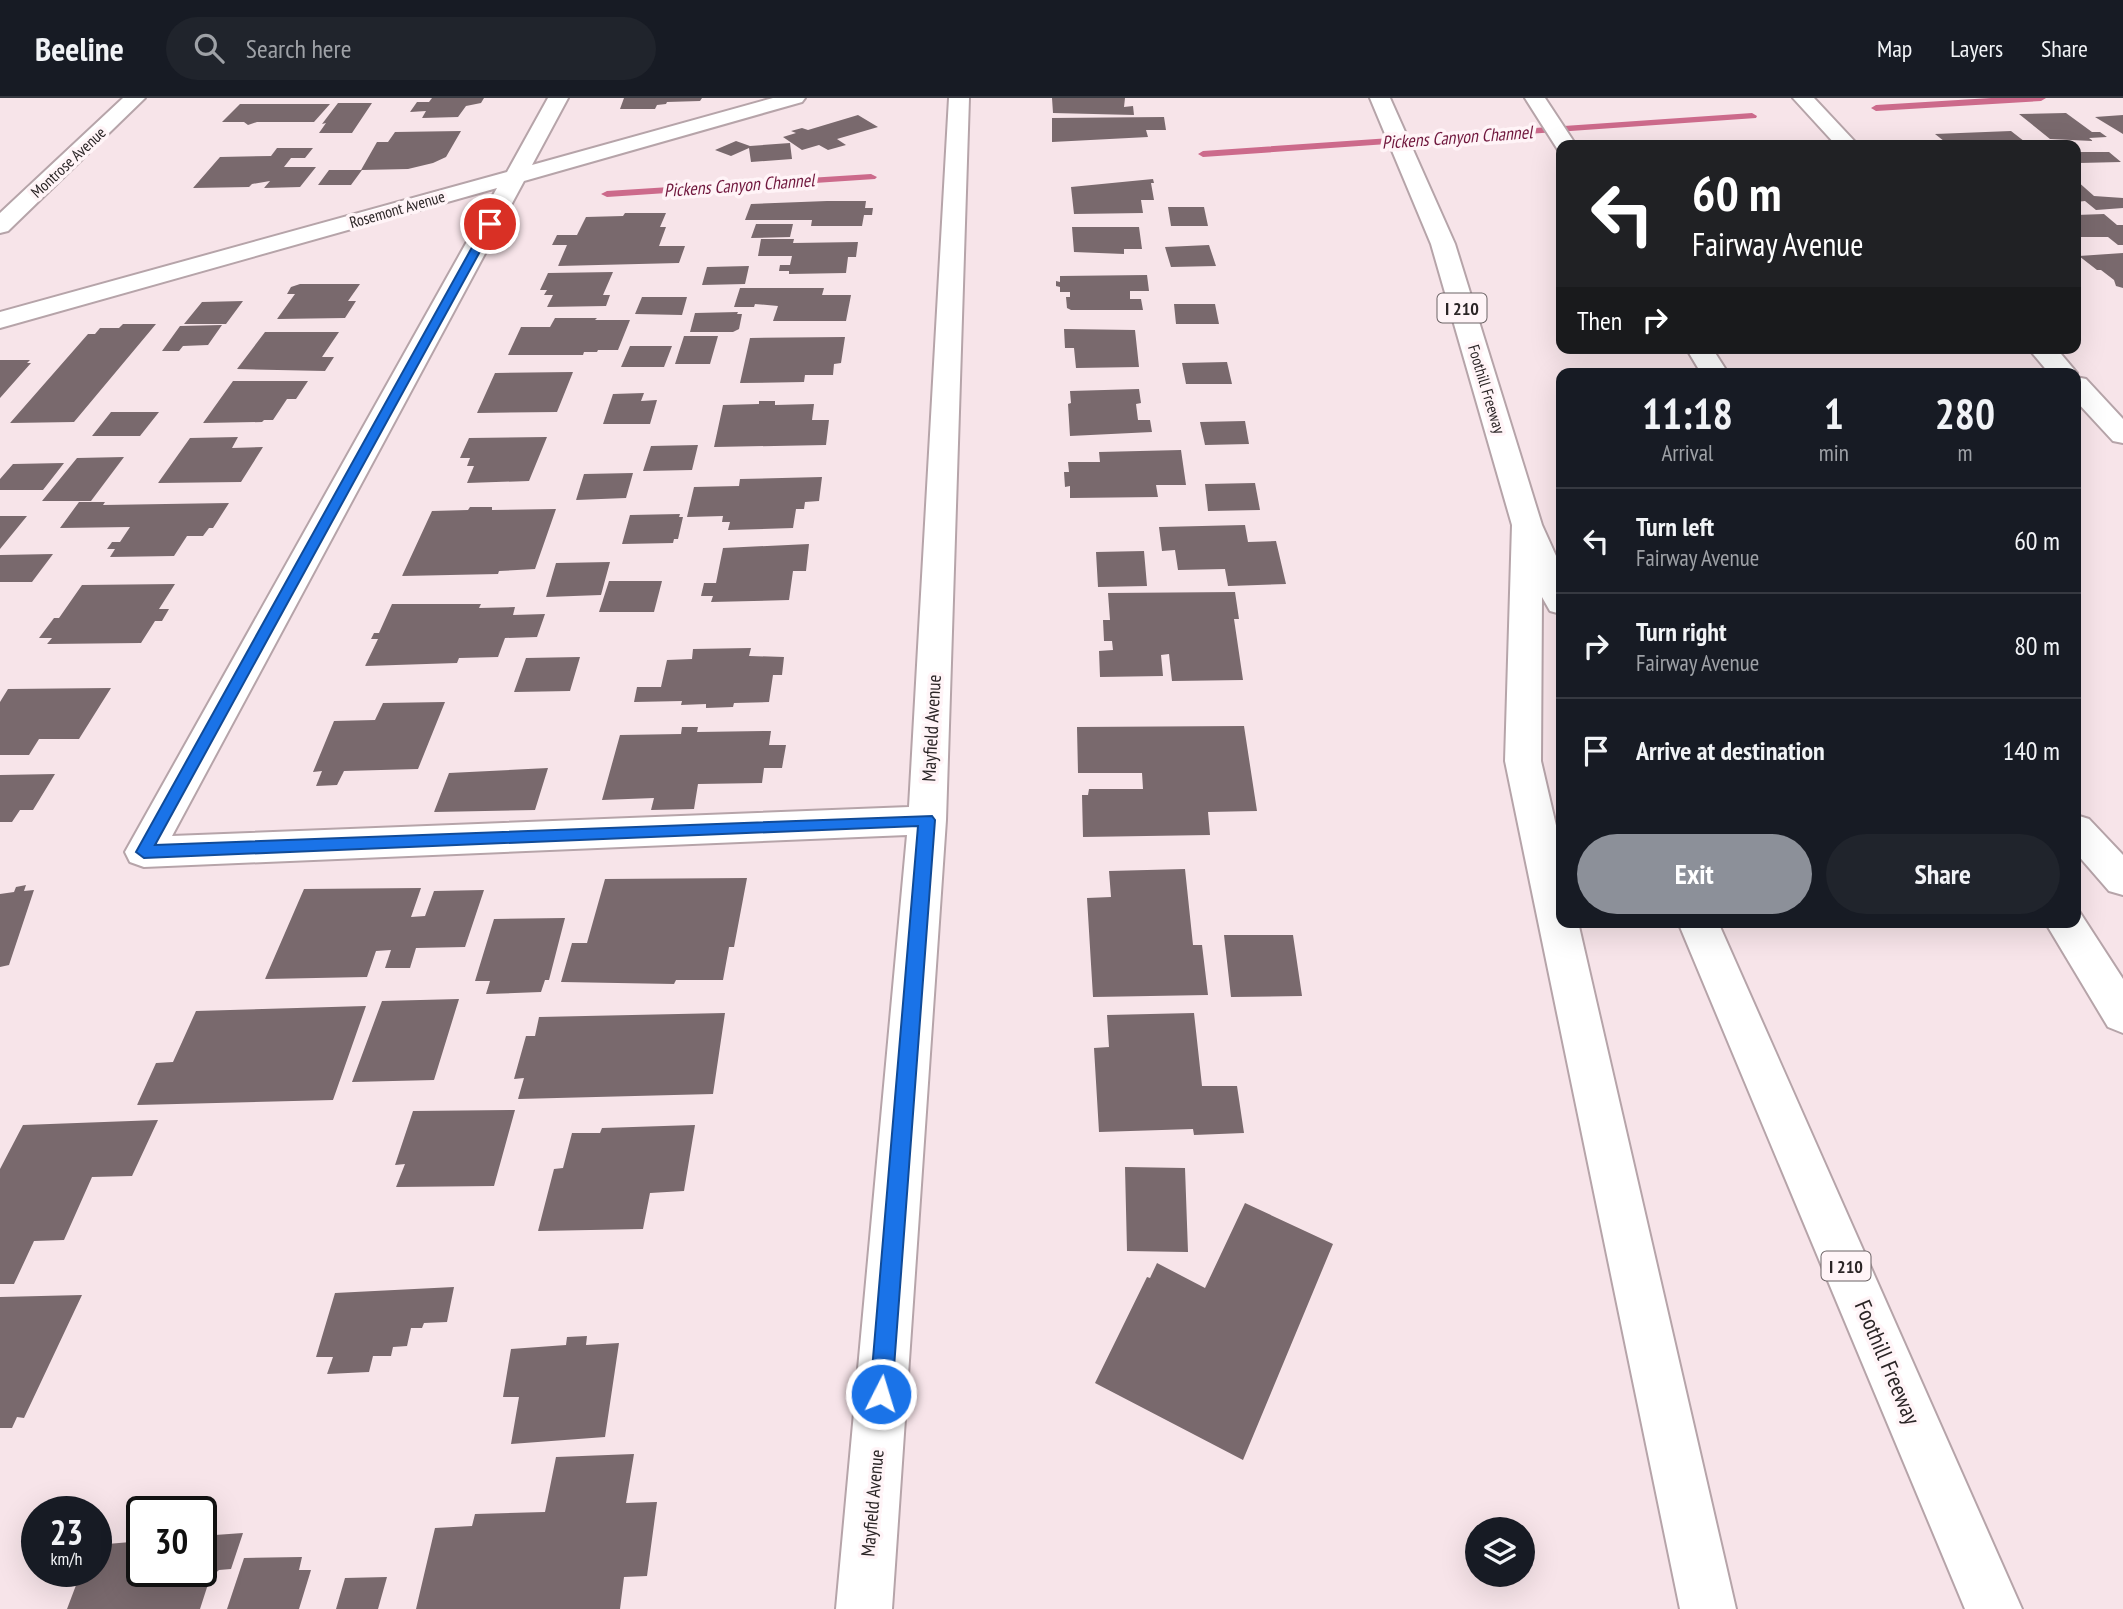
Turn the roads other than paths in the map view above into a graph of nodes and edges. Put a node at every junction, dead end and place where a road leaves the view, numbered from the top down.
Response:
1 (135, 98) edge
2 (558, 98) edge
3 (795, 98) edge
4 (959, 98) edge
5 (1380, 98) edge
6 (1535, 98) edge
7 (1803, 98) edge
8 (1563, 140) edge
9 (1843, 140) edge
10 (517, 176) junction
11 (0, 226) edge
12 (0, 320) edge
13 (2047, 354) edge
14 (2059, 368) edge
15 (2081, 390) edge
16 (2123, 435) edge
17 (1527, 525) junction
18 (1556, 592) edge
19 (927, 820) junction
20 (2081, 834) edge
21 (2123, 880) edge
22 (1556, 908) edge
23 (1560, 928) edge
24 (1701, 928) edge
25 (2069, 928) edge
26 (2123, 1014) edge
27 (864, 1609) edge
28 (1708, 1609) edge
29 (1994, 1609) edge

1 - 11 main road, Montrose Avenue
2 - 10 main road
3 - 10 main road, Rosemont Avenue
4 - 19 main road, Mayfield Avenue
5 - 17 main road, Foothill Freeway / I 210
6 - 8 main road
7 - 9 main road
10 - 12 main road, Rosemont Avenue
10 - 19 main road
13 - 14 main road
15 - 16 main road
17 - 18 main road, Foothill Freeway / I 210
17 - 22 main road
19 - 27 main road, Mayfield Avenue
20 - 21 main road
23 - 28 main road
24 - 29 main road, Foothill Freeway / I 210
25 - 26 main road

